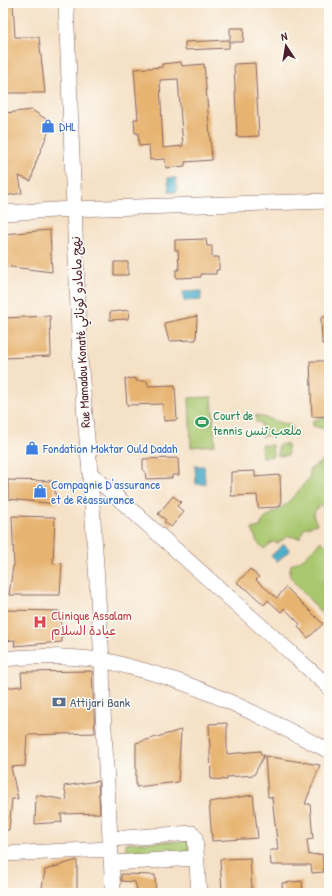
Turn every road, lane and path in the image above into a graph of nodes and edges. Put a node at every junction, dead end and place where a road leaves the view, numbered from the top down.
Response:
1 (66, 3) edge
2 (329, 201) edge
3 (73, 209) junction
4 (3, 213) edge
5 (90, 473) junction
6 (3, 659) edge
7 (102, 660) junction
8 (329, 687) edge
9 (329, 751) edge
10 (329, 759) edge
11 (111, 850) junction
12 (3, 854) edge
13 (196, 858) junction
14 (113, 893) edge
15 (199, 893) edge

1 - 3 street, Rue Mamadou Konaté نهج مامادو كوناتي
2 - 3 street
3 - 4 street
3 - 5 street, Rue Mamadou Konaté نهج مامادو كوناتي
5 - 7 street, Rue Mamadou Konaté نهج مامادو كوناتي
5 - 8 street
6 - 7 street
7 - 9 street
7 - 11 street, Rue Mamadou Konaté نهج مامادو كوناتي
9 - 10 street
11 - 12 street
11 - 13 street
11 - 13 street
11 - 14 street, Rue Mamadou Konaté نهج مامادو كوناتي
13 - 15 street

